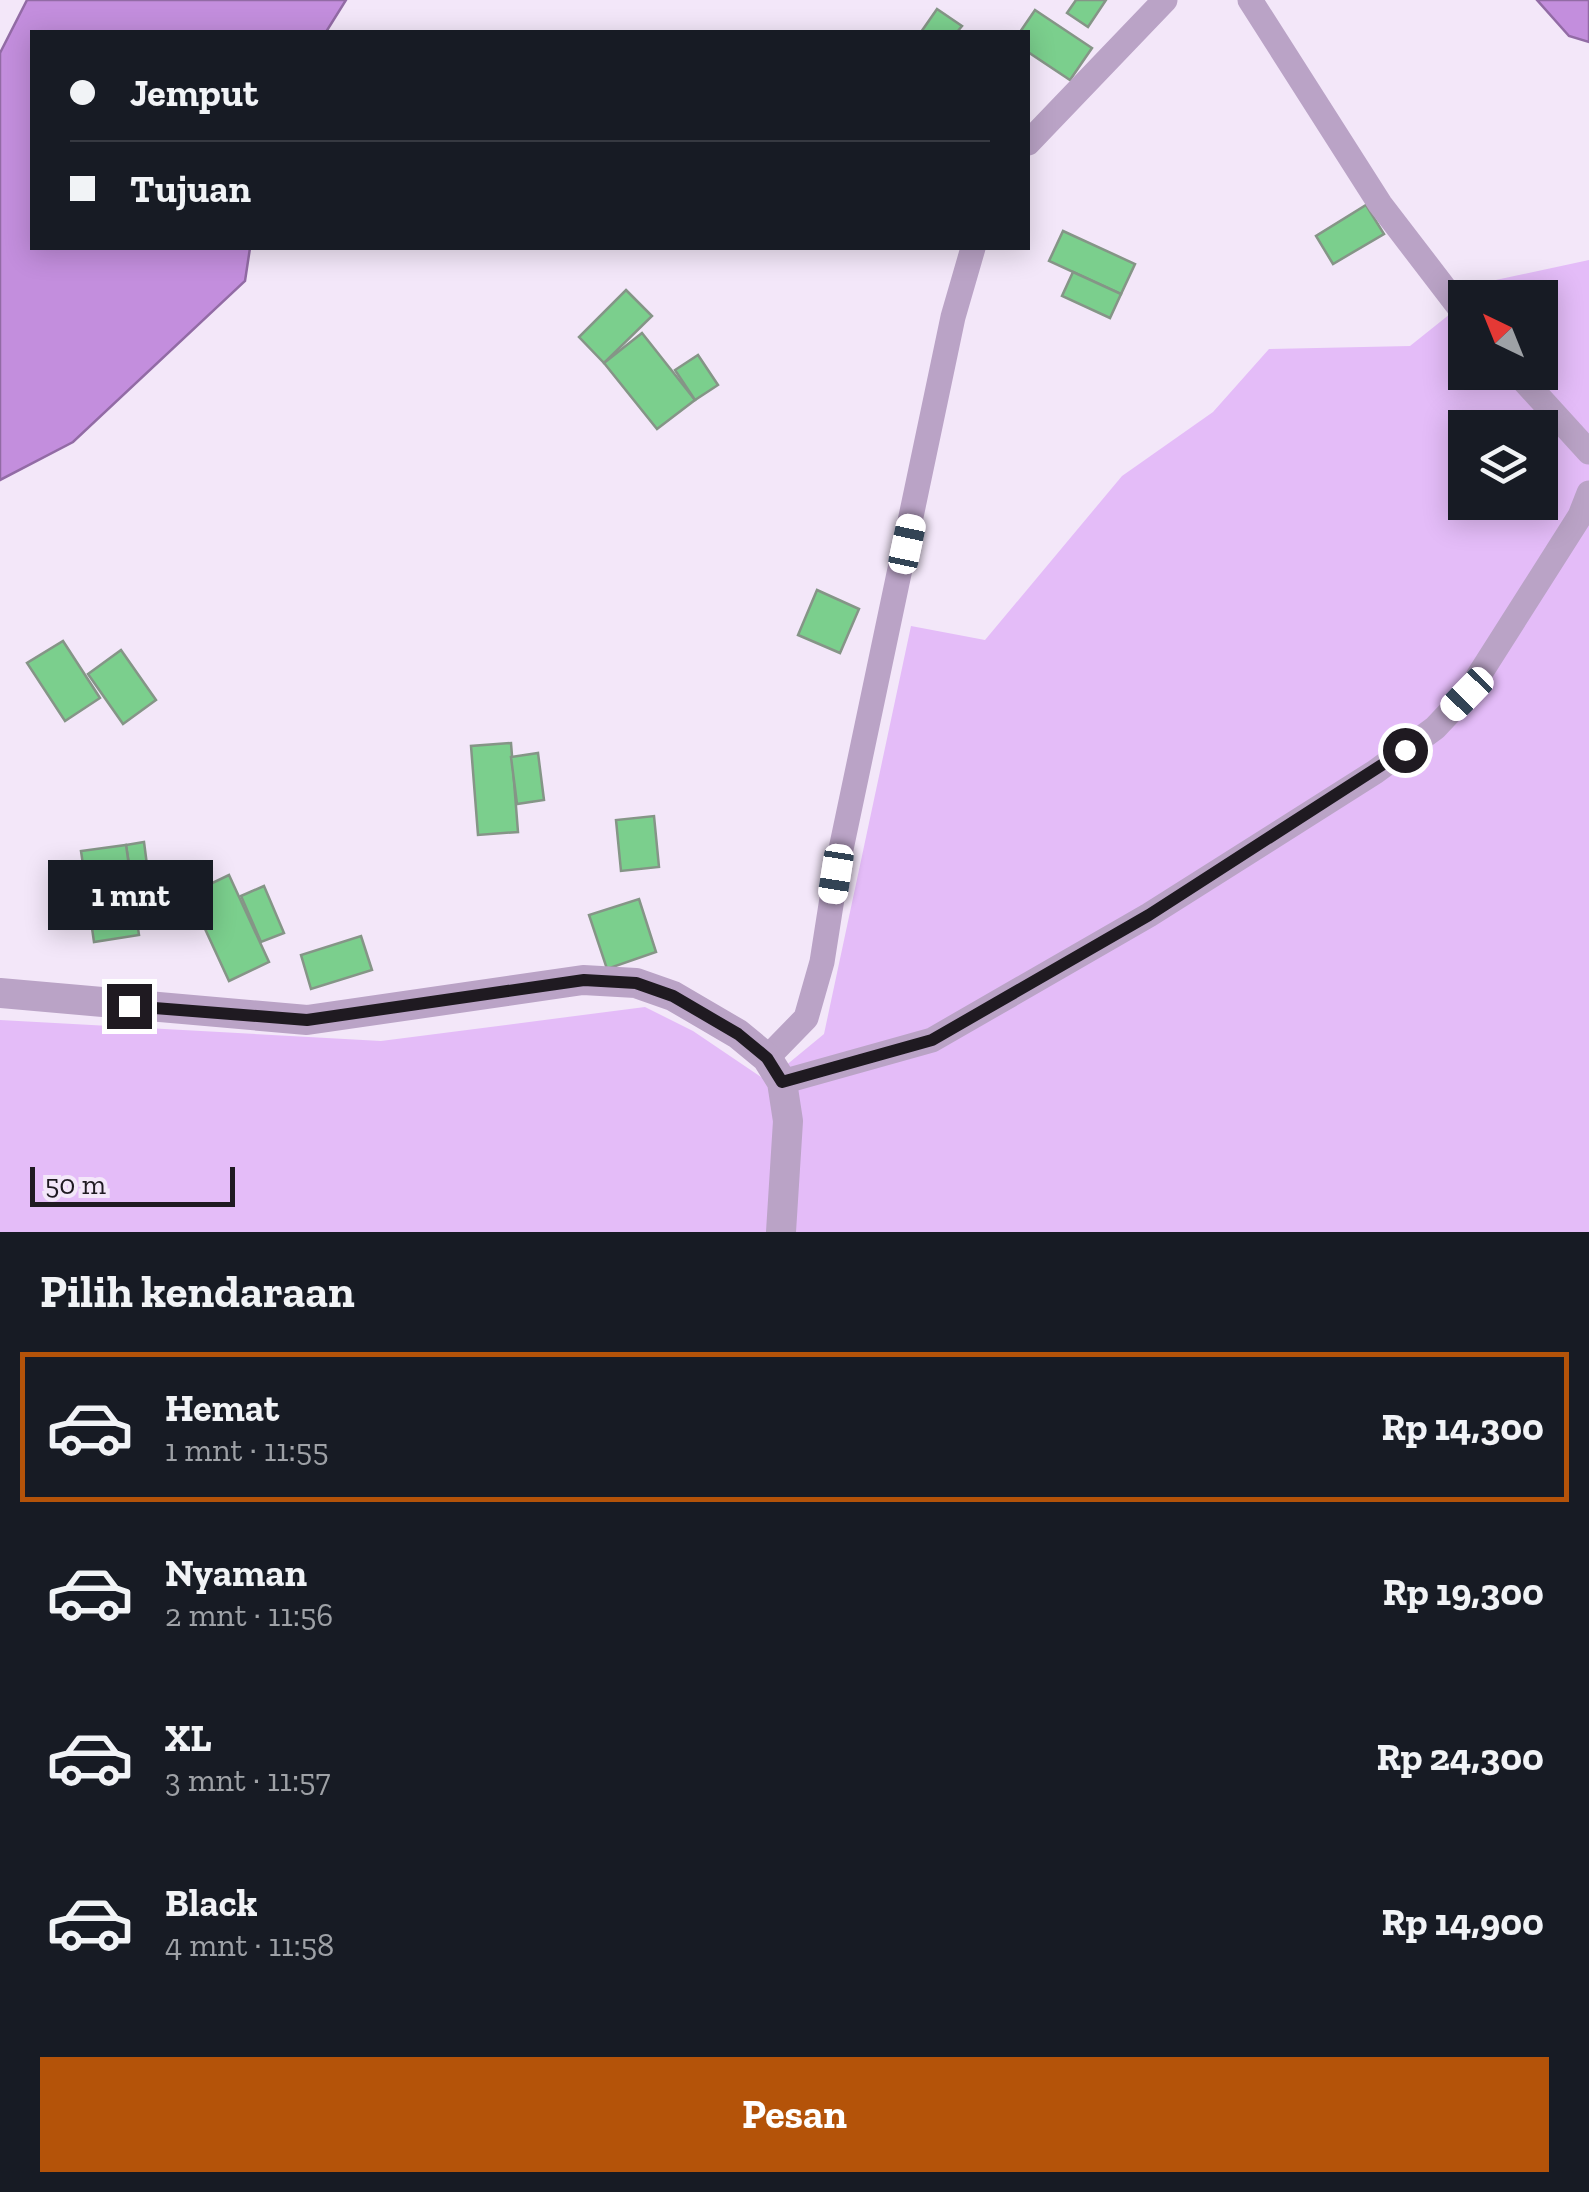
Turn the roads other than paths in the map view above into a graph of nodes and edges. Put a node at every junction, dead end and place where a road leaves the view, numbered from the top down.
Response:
1 (1165, 0) edge
2 (1250, 0) edge
3 (1030, 141) edge
4 (973, 250) edge
5 (1448, 293) edge
6 (1532, 390) edge
7 (1589, 452) edge
8 (1589, 493) edge
9 (0, 993) edge
10 (774, 1070) junction
11 (781, 1232) edge

1 - 3 street
2 - 5 street
4 - 10 street
6 - 7 street
8 - 10 street
9 - 10 street
10 - 11 street

